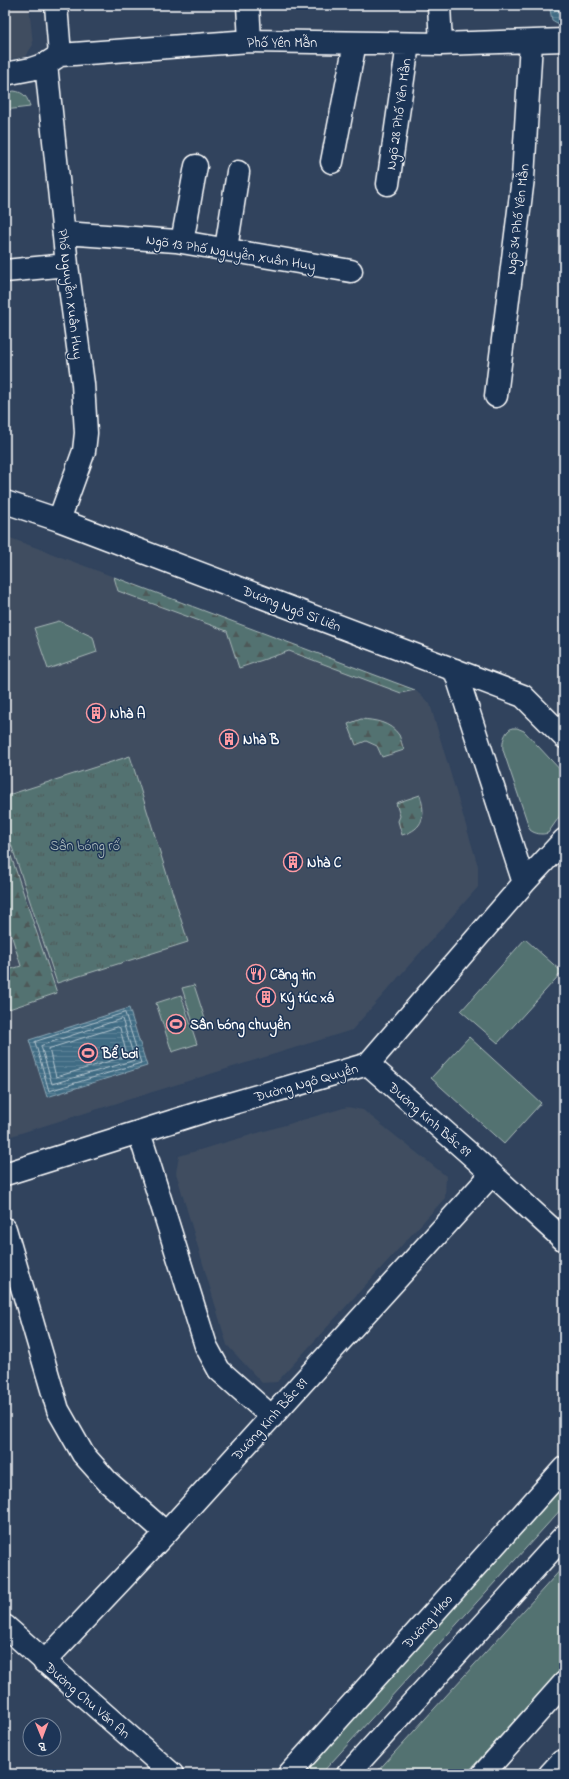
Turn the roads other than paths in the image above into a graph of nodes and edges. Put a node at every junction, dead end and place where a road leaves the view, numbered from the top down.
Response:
1 (56, 5) edge
2 (248, 5) edge
3 (439, 5) edge
4 (564, 40) edge
5 (250, 41) junction
6 (531, 42) junction
7 (355, 43) junction
8 (408, 44) junction
9 (440, 44) junction
10 (53, 60) junction
11 (5, 74) edge
12 (332, 162) dead end
13 (196, 166) dead end
14 (238, 172) dead end
15 (388, 184) dead end
16 (64, 233) junction
17 (182, 242) junction
18 (226, 249) junction
19 (67, 265) junction
20 (5, 271) edge
21 (350, 271) dead end
22 (496, 396) dead end
23 (5, 502) edge
24 (60, 520) junction
25 (455, 670) junction
26 (564, 737) edge
27 (564, 840) edge
28 (524, 883) junction
29 (368, 1064) junction
30 (139, 1132) junction
31 (5, 1174) edge
32 (492, 1174) junction
33 (5, 1229) edge
34 (564, 1240) edge
35 (272, 1416) junction
36 (564, 1468) edge
37 (166, 1533) junction
38 (564, 1536) edge
39 (5, 1626) edge
40 (44, 1662) junction
41 (564, 1683) edge
42 (172, 1774) edge
43 (290, 1774) edge
44 (348, 1774) edge
45 (483, 1774) edge

1 - 10 street, Phố Nguyễn Xuân Huy
2 - 5 street
3 - 9 street
4 - 6 street, Phố Yên Mẫn
5 - 7 street, Phố Yên Mẫn
5 - 10 street, Phố Yên Mẫn
6 - 9 street, Phố Yên Mẫn
6 - 22 street, Ngõ 34 Phố Yên Mẫn
7 - 8 street, Phố Yên Mẫn
7 - 12 street
8 - 9 street, Phố Yên Mẫn
8 - 15 street, Ngõ 28 Phố Yên Mẫn
10 - 11 street, Phố Yên Mẫn
10 - 16 street, Phố Nguyễn Xuân Huy
13 - 17 street
14 - 18 street
16 - 17 street, Ngõ 13 Phố Nguyễn Xuân Huy
16 - 19 street, Phố Nguyễn Xuân Huy
17 - 18 street, Ngõ 13 Phố Nguyễn Xuân Huy
18 - 21 street, Ngõ 13 Phố Nguyễn Xuân Huy
19 - 20 street
19 - 24 street, Phố Nguyễn Xuân Huy
23 - 24 street, Đường Ngô Sĩ Liên
24 - 25 street, Đường Ngô Sĩ Liên
25 - 26 street, Đường Ngô Sĩ Liên
25 - 28 street
27 - 28 street, Đường Ngô Quyền
28 - 29 street, Đường Ngô Quyền
29 - 30 street, Đường Ngô Quyền
29 - 32 street, Đường Kinh Bắc 89
30 - 31 street, Đường Ngô Quyền
30 - 35 street
32 - 34 street, Đường Kinh Bắc 89
32 - 35 street, Đường Kinh Bắc 89
33 - 37 street
35 - 37 street, Đường Kinh Bắc 89
36 - 43 street, Đường H100
37 - 40 street, Đường Kinh Bắc 89
38 - 44 street
39 - 40 street, Đường Chu Văn An
40 - 42 street, Đường Chu Văn An
41 - 45 street

